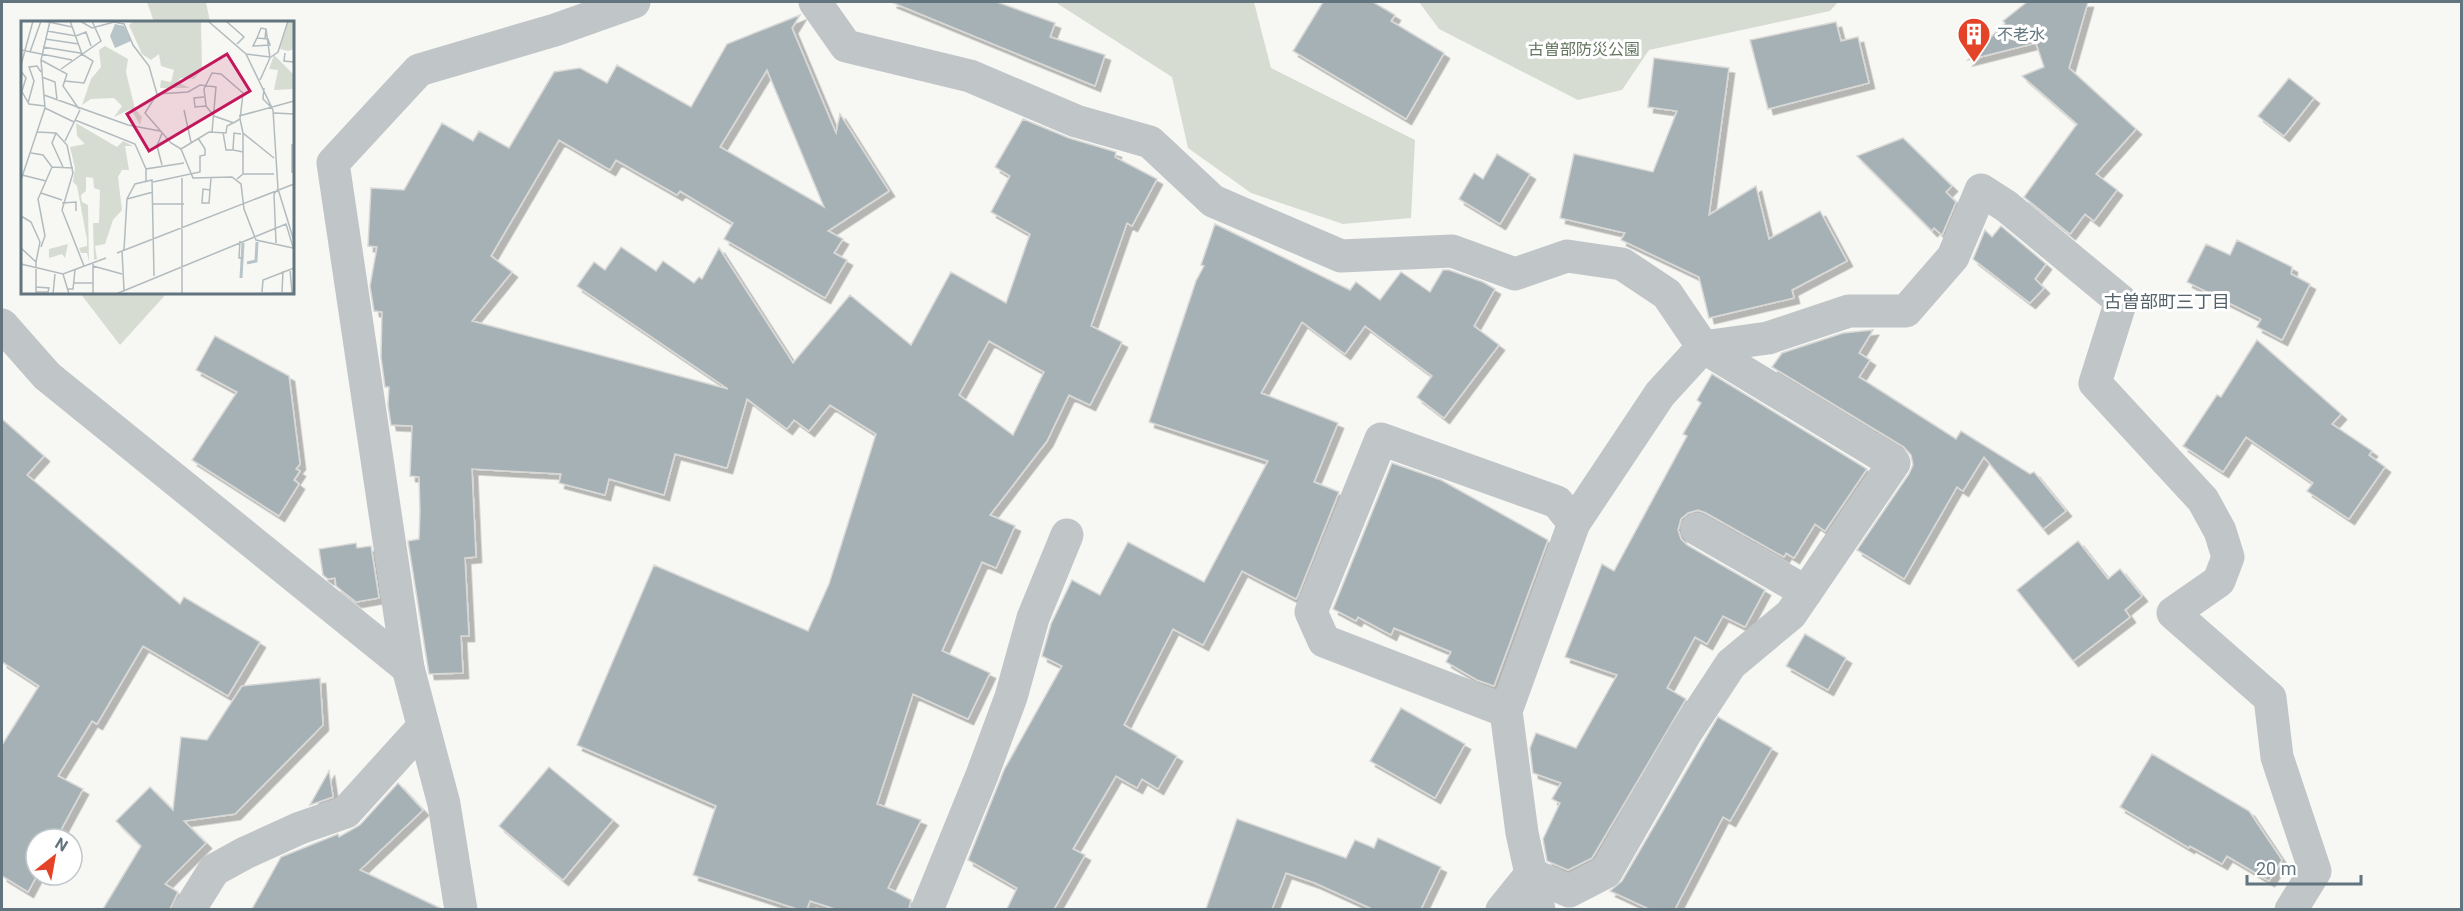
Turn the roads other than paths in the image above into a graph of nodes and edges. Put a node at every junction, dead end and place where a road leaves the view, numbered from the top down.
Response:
1 (634, 2) edge
2 (815, 2) edge
3 (2, 325) edge
4 (1703, 347) junction
5 (1574, 523) junction
6 (1697, 529) dead end
7 (1067, 535) dead end
8 (1806, 592) junction
9 (408, 668) junction
10 (1506, 711) junction
11 (423, 727) junction
12 (1531, 874) junction
13 (189, 909) edge
14 (461, 909) edge
15 (927, 909) edge
16 (1502, 909) edge
17 (1539, 909) edge
18 (2291, 909) edge

1 - 9 street
2 - 4 street
3 - 9 street
4 - 5 street
4 - 8 street
4 - 18 street
5 - 10 street
5 - 10 street
6 - 8 street
7 - 15 street
8 - 12 street
9 - 11 street
10 - 12 street
11 - 13 street
11 - 14 street
12 - 16 street
12 - 17 street

